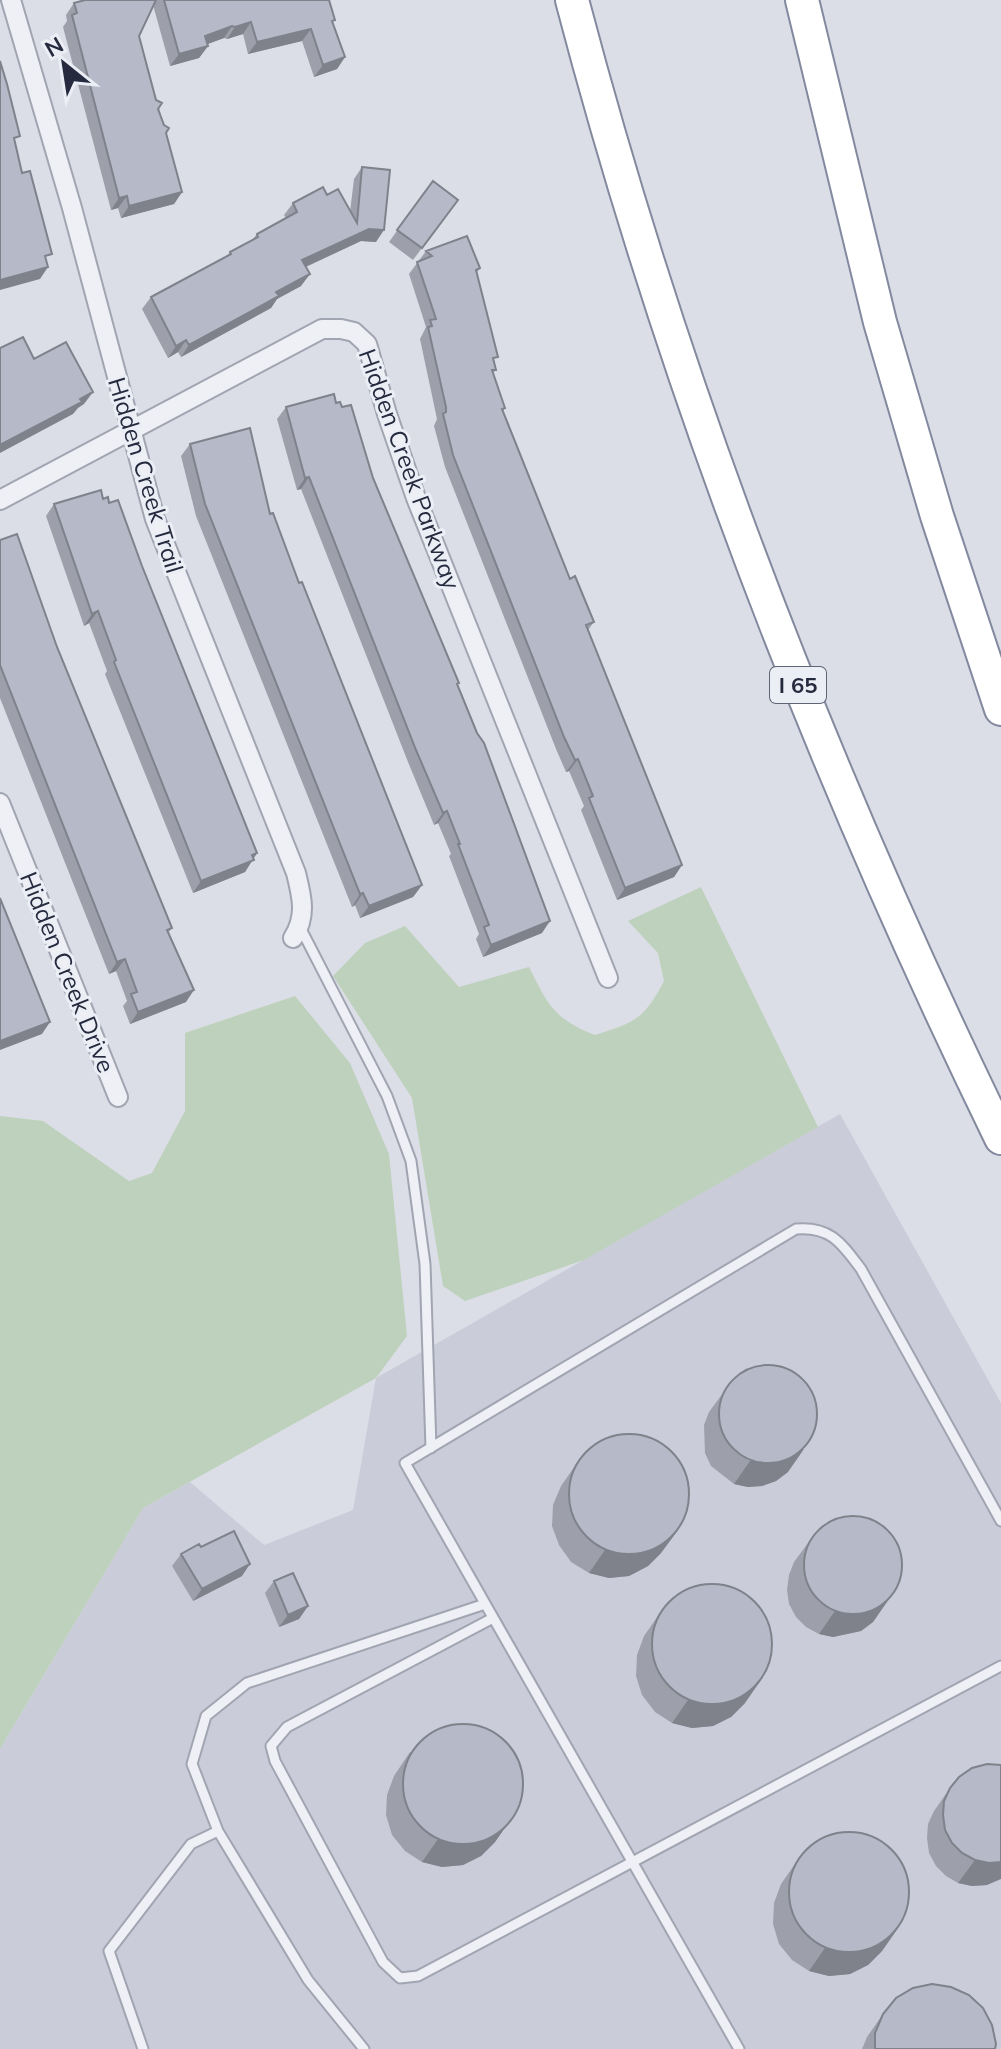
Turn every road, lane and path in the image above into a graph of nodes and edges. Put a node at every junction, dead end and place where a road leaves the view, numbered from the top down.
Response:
1 (11, 0) edge
2 (572, 0) edge
3 (802, 0) edge
4 (130, 430) junction
5 (0, 500) edge
6 (1001, 709) edge
7 (0, 803) edge
8 (296, 933) joint
9 (608, 978) dead end
10 (118, 1097) dead end
11 (1001, 1138) edge
12 (431, 1448) junction
13 (1001, 1521) edge
14 (485, 1604) junction
15 (493, 1618) junction
16 (1001, 1666) edge
17 (218, 1831) junction
18 (633, 1863) junction
19 (143, 2049) edge
20 (364, 2049) edge
21 (739, 2049) edge

1 - 4 street, Hidden Creek Trail
2 - 11 highway, I 65
3 - 6 highway
4 - 5 street, Hidden Creek Parkway
4 - 8 street, Hidden Creek Trail
4 - 9 street, Hidden Creek Parkway
7 - 10 street, Hidden Creek Drive
8 - 12 lane
12 - 13 lane
12 - 14 lane
14 - 15 lane
14 - 17 lane
15 - 18 lane
15 - 18 lane
16 - 18 lane
17 - 19 lane
17 - 20 lane
18 - 21 lane

